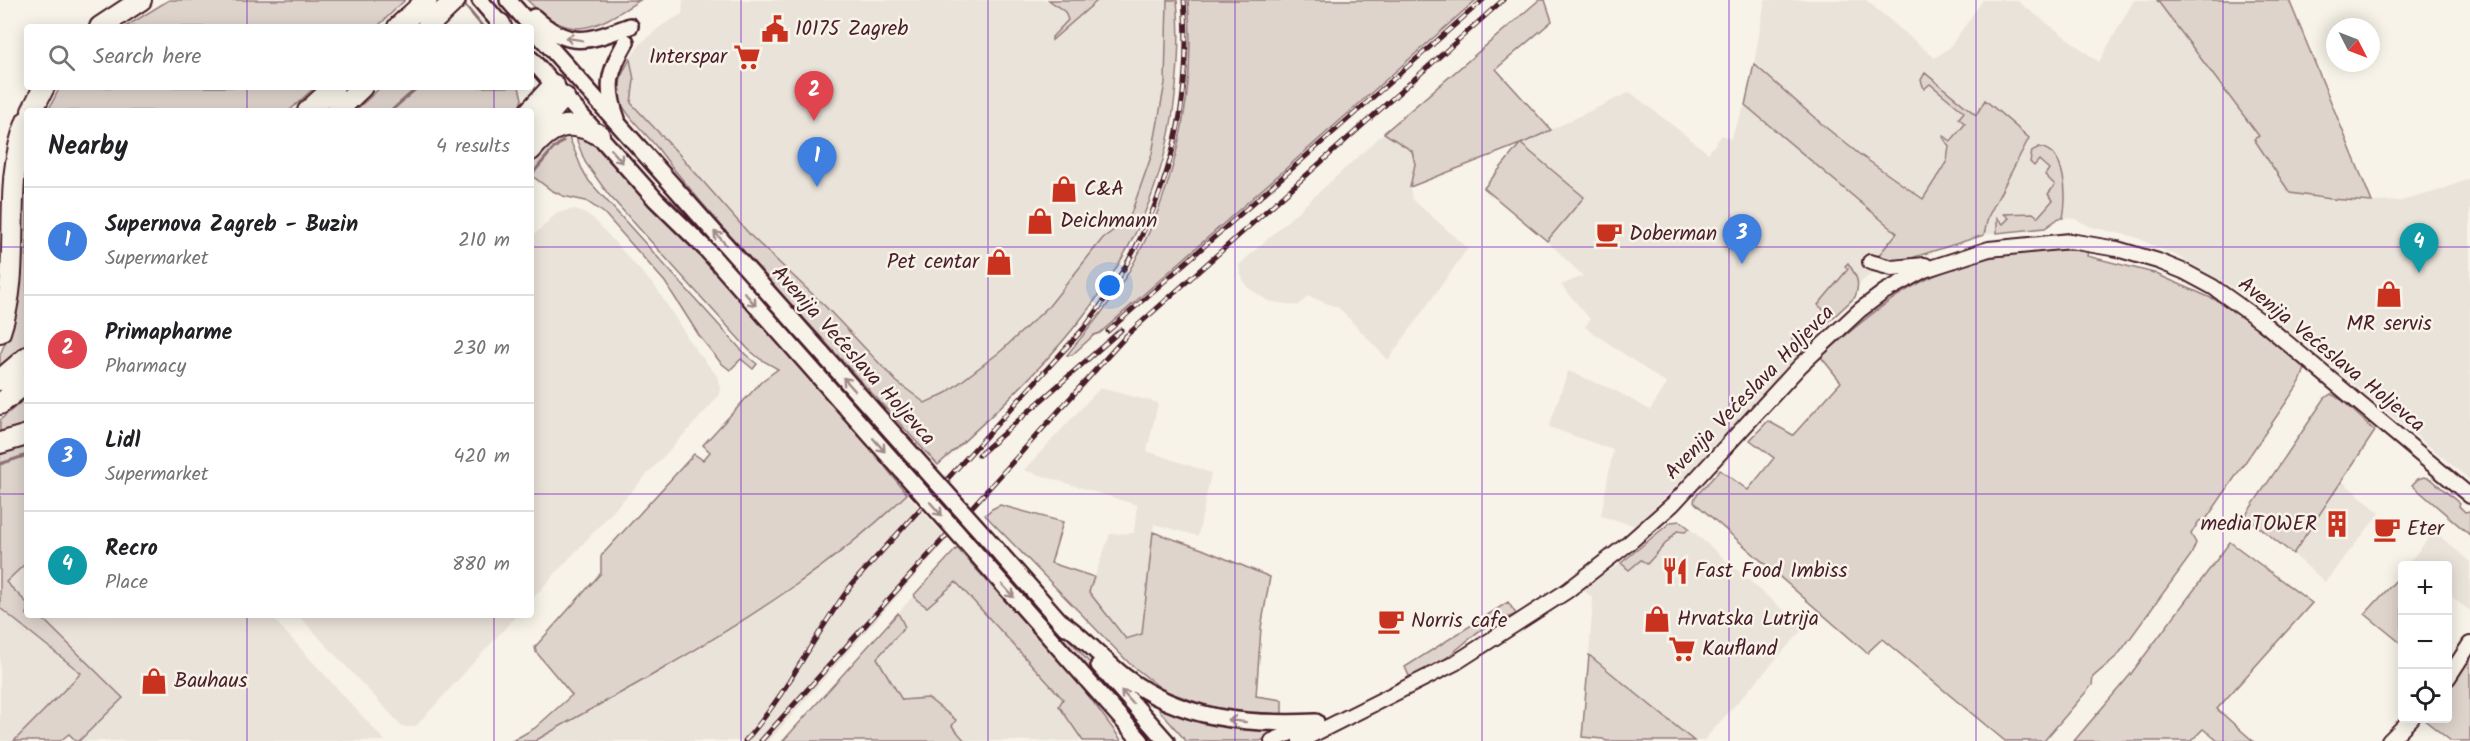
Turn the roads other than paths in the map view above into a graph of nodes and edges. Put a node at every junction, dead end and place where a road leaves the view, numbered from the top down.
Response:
1 (141, 0) edge
2 (455, 0) edge
3 (480, 0) edge
4 (426, 1) edge
5 (512, 4) edge
6 (433, 22) edge
7 (105, 24) edge
8 (401, 24) edge
9 (499, 24) edge
10 (530, 24) edge
11 (630, 26) dead end
12 (534, 29) edge
13 (626, 42) dead end
14 (534, 62) edge
15 (331, 90) edge
16 (359, 90) edge
17 (528, 90) edge
18 (559, 91) junction
19 (311, 108) edge
20 (339, 108) edge
21 (525, 108) edge
22 (534, 108) edge
23 (621, 127) junction
24 (24, 129) edge
25 (534, 129) edge
26 (599, 135) junction
27 (534, 147) edge
28 (1870, 262) dead end
29 (1939, 264) junction
30 (0, 332) edge
31 (24, 360) edge
32 (0, 380) edge
33 (24, 384) edge
34 (0, 404) edge
35 (24, 436) edge
36 (0, 443) edge
37 (2470, 496) edge
38 (1060, 621) junction
39 (2470, 644) edge
40 (2452, 672) edge
41 (1351, 715) junction
42 (1317, 722) junction
43 (2407, 723) edge
44 (1141, 741) edge
45 (1166, 741) edge
46 (1272, 741) edge
47 (1300, 741) edge
48 (2389, 741) edge

1 - 7 highway
2 - 6 highway
3 - 9 main road
4 - 8 highway
5 - 10 main road, Avenija Većeslava Holjevca
11 -> 5 main road
12 - 23 main road, Avenija Većeslava Holjevca
13 - 23 main road
14 - 18 main road, Avenija Većeslava Holjevca
15 - 19 highway
16 - 20 highway
17 - 21 highway
18 - 22 highway
18 - 25 highway
18 - 26 main road, Avenija Većeslava Holjevca
38 -> 23 main road, Avenija Većeslava Holjevca, bridge
24 - 30 highway
26 - 27 highway
26 -> 44 main road, Avenija Većeslava Holjevca, bridge
28 - 29 street
29 - 37 street, Avenija Većeslava Holjevca
29 - 41 street, Avenija Većeslava Holjevca
31 - 32 highway
33 - 34 highway
35 - 36 highway
42 -> 38 main road
45 -> 38 main road, Avenija Većeslava Holjevca
39 - 40 street
41 - 42 street, Avenija Većeslava Holjevca
41 - 47 street, Avenija Većeslava Holjevca
42 - 46 street, Avenija Većeslava Holjevca
43 - 48 street

